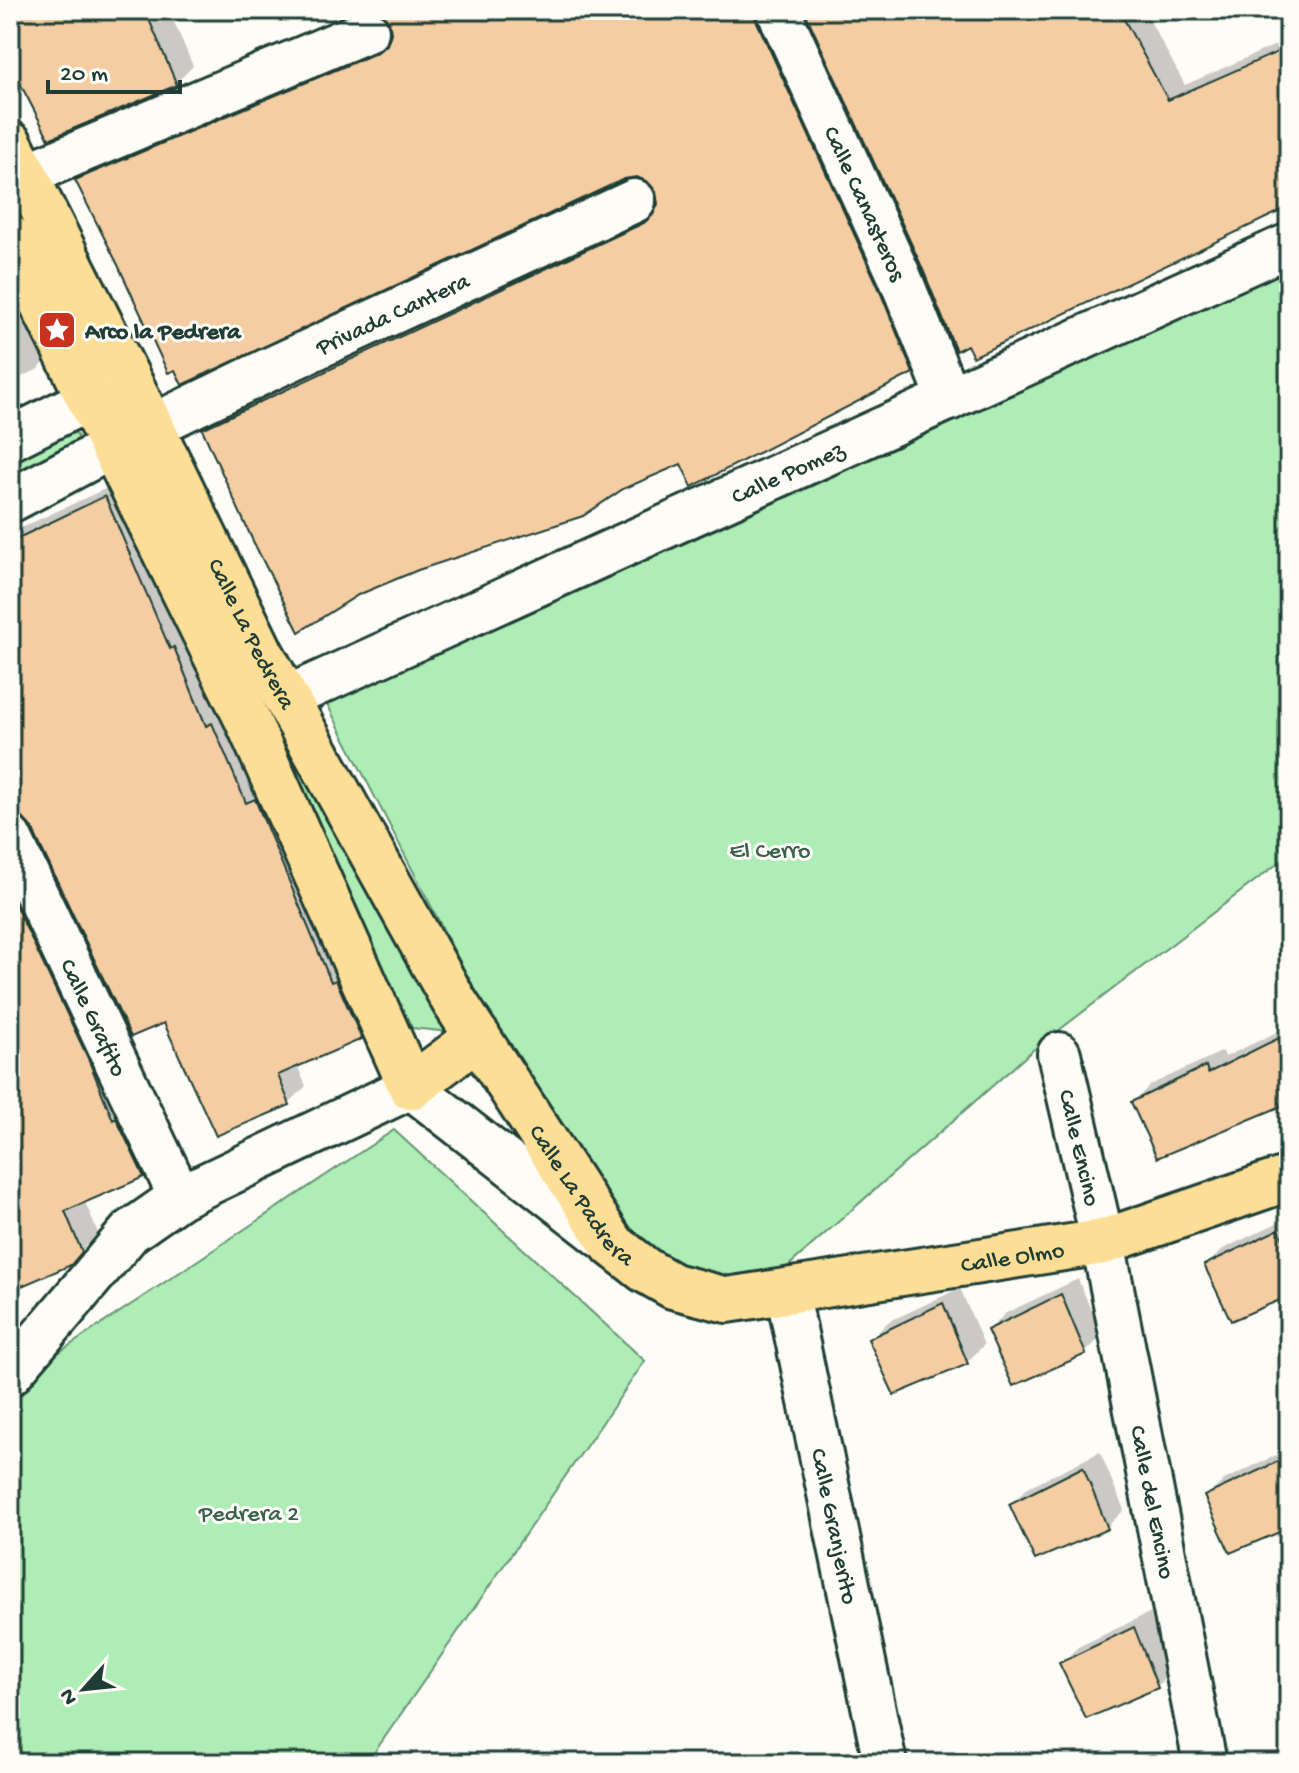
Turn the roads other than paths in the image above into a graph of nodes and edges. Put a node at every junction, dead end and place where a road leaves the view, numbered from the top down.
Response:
1 (778, 10) edge
2 (367, 31) dead end
3 (18, 160) edge
4 (634, 201) dead end
5 (10, 238) edge
6 (1289, 245) edge
7 (130, 383) junction
8 (949, 399) junction
9 (87, 400) junction
10 (150, 427) junction
11 (10, 439) edge
12 (113, 448) junction
13 (10, 501) edge
14 (286, 698) junction
15 (10, 838) edge
16 (478, 1037) junction
17 (1059, 1054) dead end
18 (411, 1087) junction
19 (1289, 1178) edge
20 (180, 1197) junction
21 (1103, 1242) junction
22 (613, 1245) junction
23 (787, 1291) junction
24 (727, 1300) joint
25 (11, 1370) edge
26 (885, 1763) edge
27 (1205, 1763) edge

1 - 8 street, Calle Canasteros
2 - 3 street
3 - 7 main road, Calle La Pedrera
4 - 10 street, Privada Cantera
5 - 9 main road, Calle La Pedrera
6 - 8 street, Calle Pomez
7 - 9 street
7 - 10 main road, Calle La Pedrera
8 - 14 street, Calle Pomez
9 - 11 street
9 - 12 main road, Calle La Pedrera
10 - 12 street, Privada Cantera
10 - 14 main road, Calle La Pedrera
12 - 13 street, Privada Cantera
12 - 18 main road, Calle La Pedrera
14 - 16 main road, Calle La Pedrera
15 - 20 street, Calle Grafito
16 - 18 main road
16 - 22 main road, Calle La Padrera
17 - 21 street, Calle Encino
18 - 20 street
18 - 22 street
19 - 21 main road, Calle Olmo
20 - 25 street
21 - 23 main road, Calle Olmo
21 - 27 street, Calle del Encino
22 - 24 main road, Calle La Padrera
23 - 24 main road, Calle Olmo
23 - 26 street, Calle Granjerito

